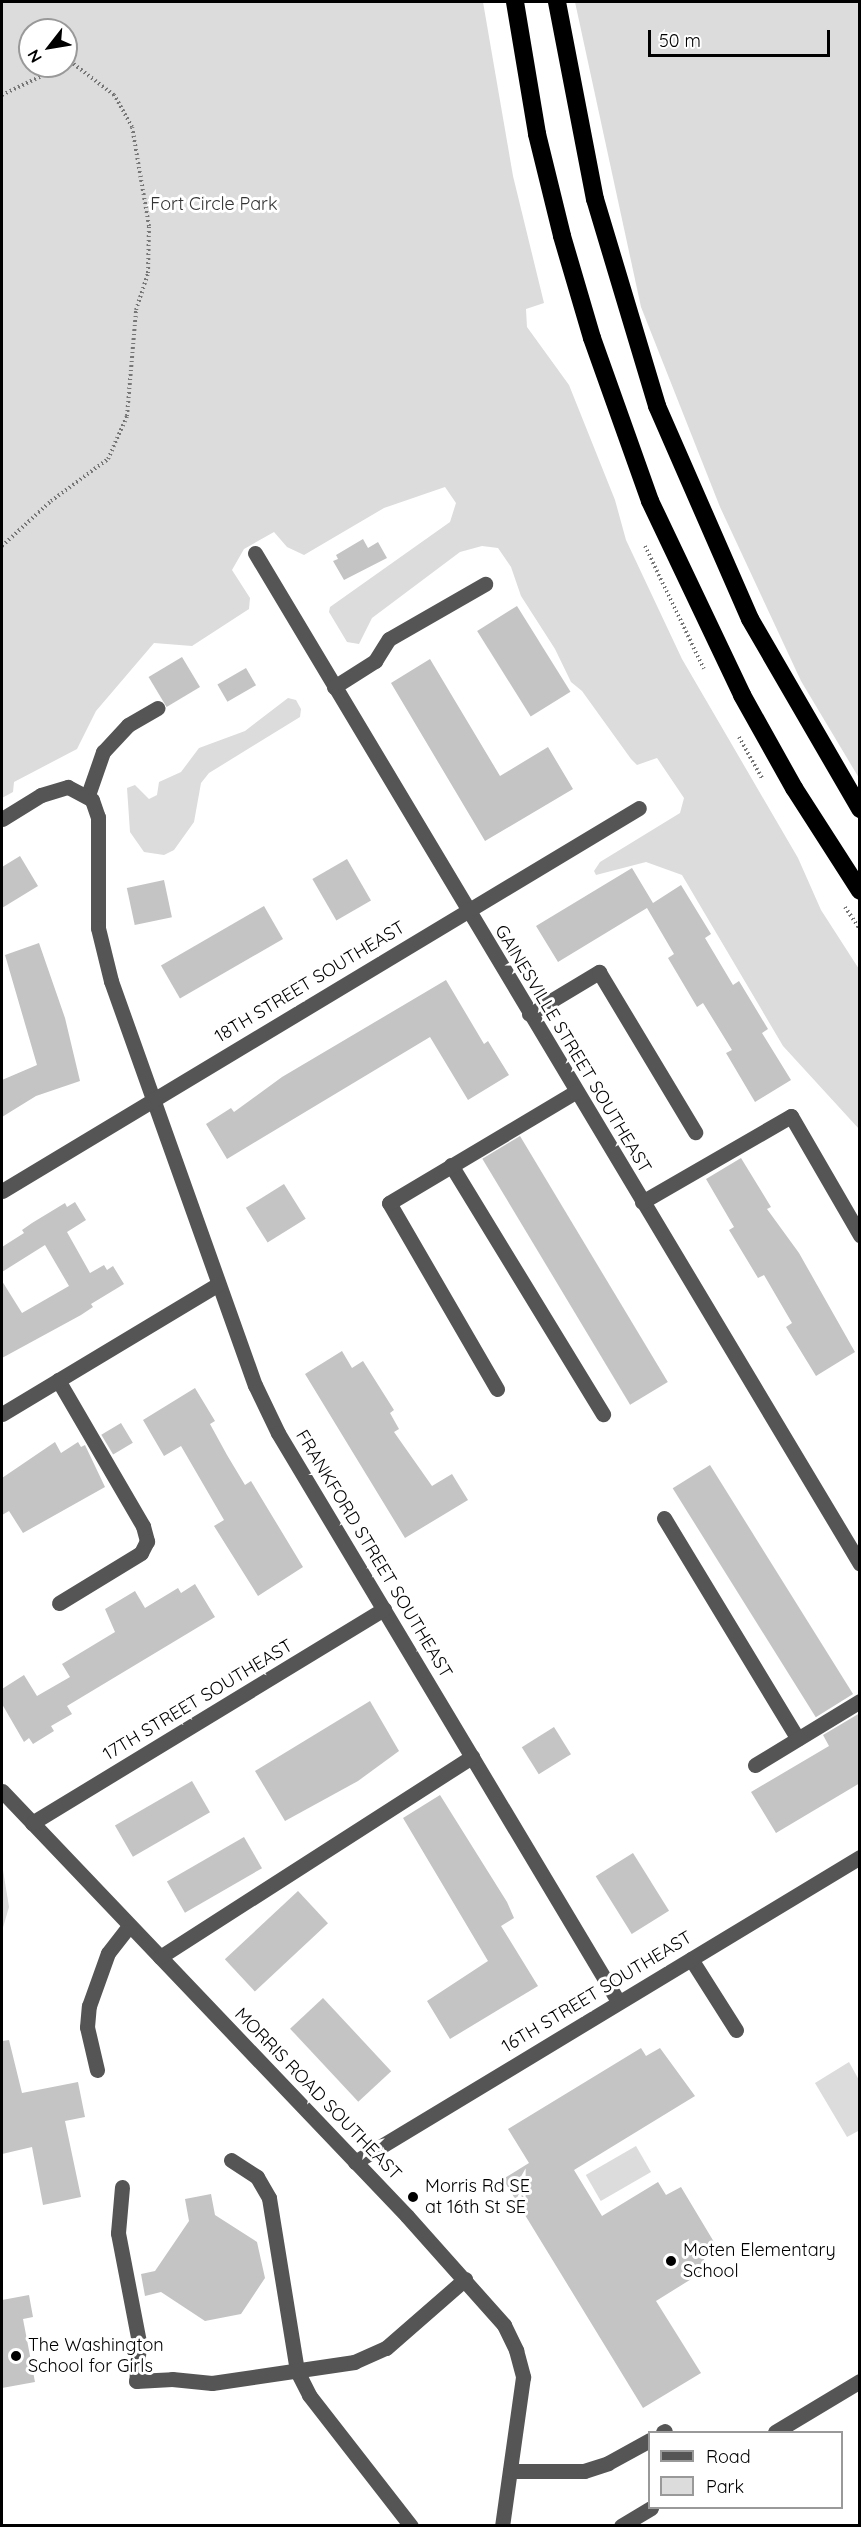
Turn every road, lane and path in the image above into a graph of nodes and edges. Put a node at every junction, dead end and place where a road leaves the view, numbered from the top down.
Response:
1 (514, 2) edge
2 (557, 2) edge
3 (78, 67) edge
4 (37, 78) edge
5 (2, 95) edge
6 (2, 546) edge
7 (255, 553) dead end
8 (485, 584) dead end
9 (334, 687) junction
10 (157, 708) dead end
11 (88, 795) junction
12 (639, 808) dead end
13 (860, 809) edge
14 (2, 819) edge
15 (860, 891) edge
16 (467, 910) junction
17 (529, 1014) junction
18 (575, 1092) junction
19 (152, 1100) junction
20 (695, 1132) dead end
21 (451, 1165) junction
22 (2, 1191) edge
23 (642, 1202) junction
24 (860, 1235) edge
25 (218, 1284) junction
26 (58, 1380) junction
27 (497, 1389) dead end
28 (2, 1414) edge
29 (603, 1414) dead end
30 (664, 1518) dead end
31 (860, 1564) edge
32 (59, 1604) dead end
33 (384, 1609) junction
34 (860, 1701) edge
35 (798, 1739) junction
36 (472, 1756) junction
37 (755, 1765) dead end
38 (2, 1791) edge
39 (32, 1823) junction
40 (860, 1857) edge
41 (129, 1926) junction
42 (160, 1957) junction
43 (691, 1959) junction
44 (618, 2001) junction
45 (736, 2030) dead end
46 (97, 2070) dead end
47 (231, 2160) dead end
48 (355, 2162) junction
49 (122, 2187) dead end
50 (465, 2279) junction
51 (297, 2371) junction
52 (860, 2381) edge
53 (778, 2431) edge
54 (648, 2441) edge
55 (510, 2471) junction
56 (649, 2509) edge
57 (411, 2526) edge
58 (502, 2526) edge
59 (621, 2526) edge

1 - 15 highway
2 - 13 highway
3 - 6 path
4 - 5 path
7 - 9 street, GAINESVILLE STREET SOUTHEAST
8 - 9 street
9 - 16 street, GAINESVILLE STREET SOUTHEAST
10 - 11 street
11 - 14 street
11 - 19 street
12 - 16 street, 18TH STREET SOUTHEAST
16 - 17 street, GAINESVILLE STREET SOUTHEAST
16 - 19 street, 18TH STREET SOUTHEAST
17 - 18 street, GAINESVILLE STREET SOUTHEAST
17 - 20 street
18 - 21 street
18 - 23 street, GAINESVILLE STREET SOUTHEAST
19 - 22 street, 18TH STREET SOUTHEAST
19 - 25 street, FRANKFORD STREET SOUTHEAST
21 - 27 street
21 - 29 street
23 - 24 street
23 - 31 street, GAINESVILLE STREET SOUTHEAST
25 - 26 street
25 - 33 street, FRANKFORD STREET SOUTHEAST
26 - 28 street
26 - 32 street
30 - 35 street
33 - 36 street, FRANKFORD STREET SOUTHEAST
33 - 39 street, 17TH STREET SOUTHEAST
34 - 35 street
35 - 37 street
36 - 42 street
36 - 44 street, FRANKFORD STREET SOUTHEAST
38 - 39 street, MORRIS ROAD SOUTHEAST
39 - 41 street, MORRIS ROAD SOUTHEAST
40 - 43 street, 16TH STREET SOUTHEAST
41 - 42 street, MORRIS ROAD SOUTHEAST
41 - 46 street
42 - 48 street, MORRIS ROAD SOUTHEAST
43 - 44 street, 16TH STREET SOUTHEAST
43 - 45 street
44 - 48 street, 16TH STREET SOUTHEAST
47 - 51 street
48 - 50 street, MORRIS ROAD SOUTHEAST
49 - 51 street
50 - 51 street
50 - 55 street, MORRIS ROAD SOUTHEAST
51 - 57 street
52 - 53 street
54 - 55 street
55 - 58 street, MORRIS ROAD SOUTHEAST
56 - 59 street

